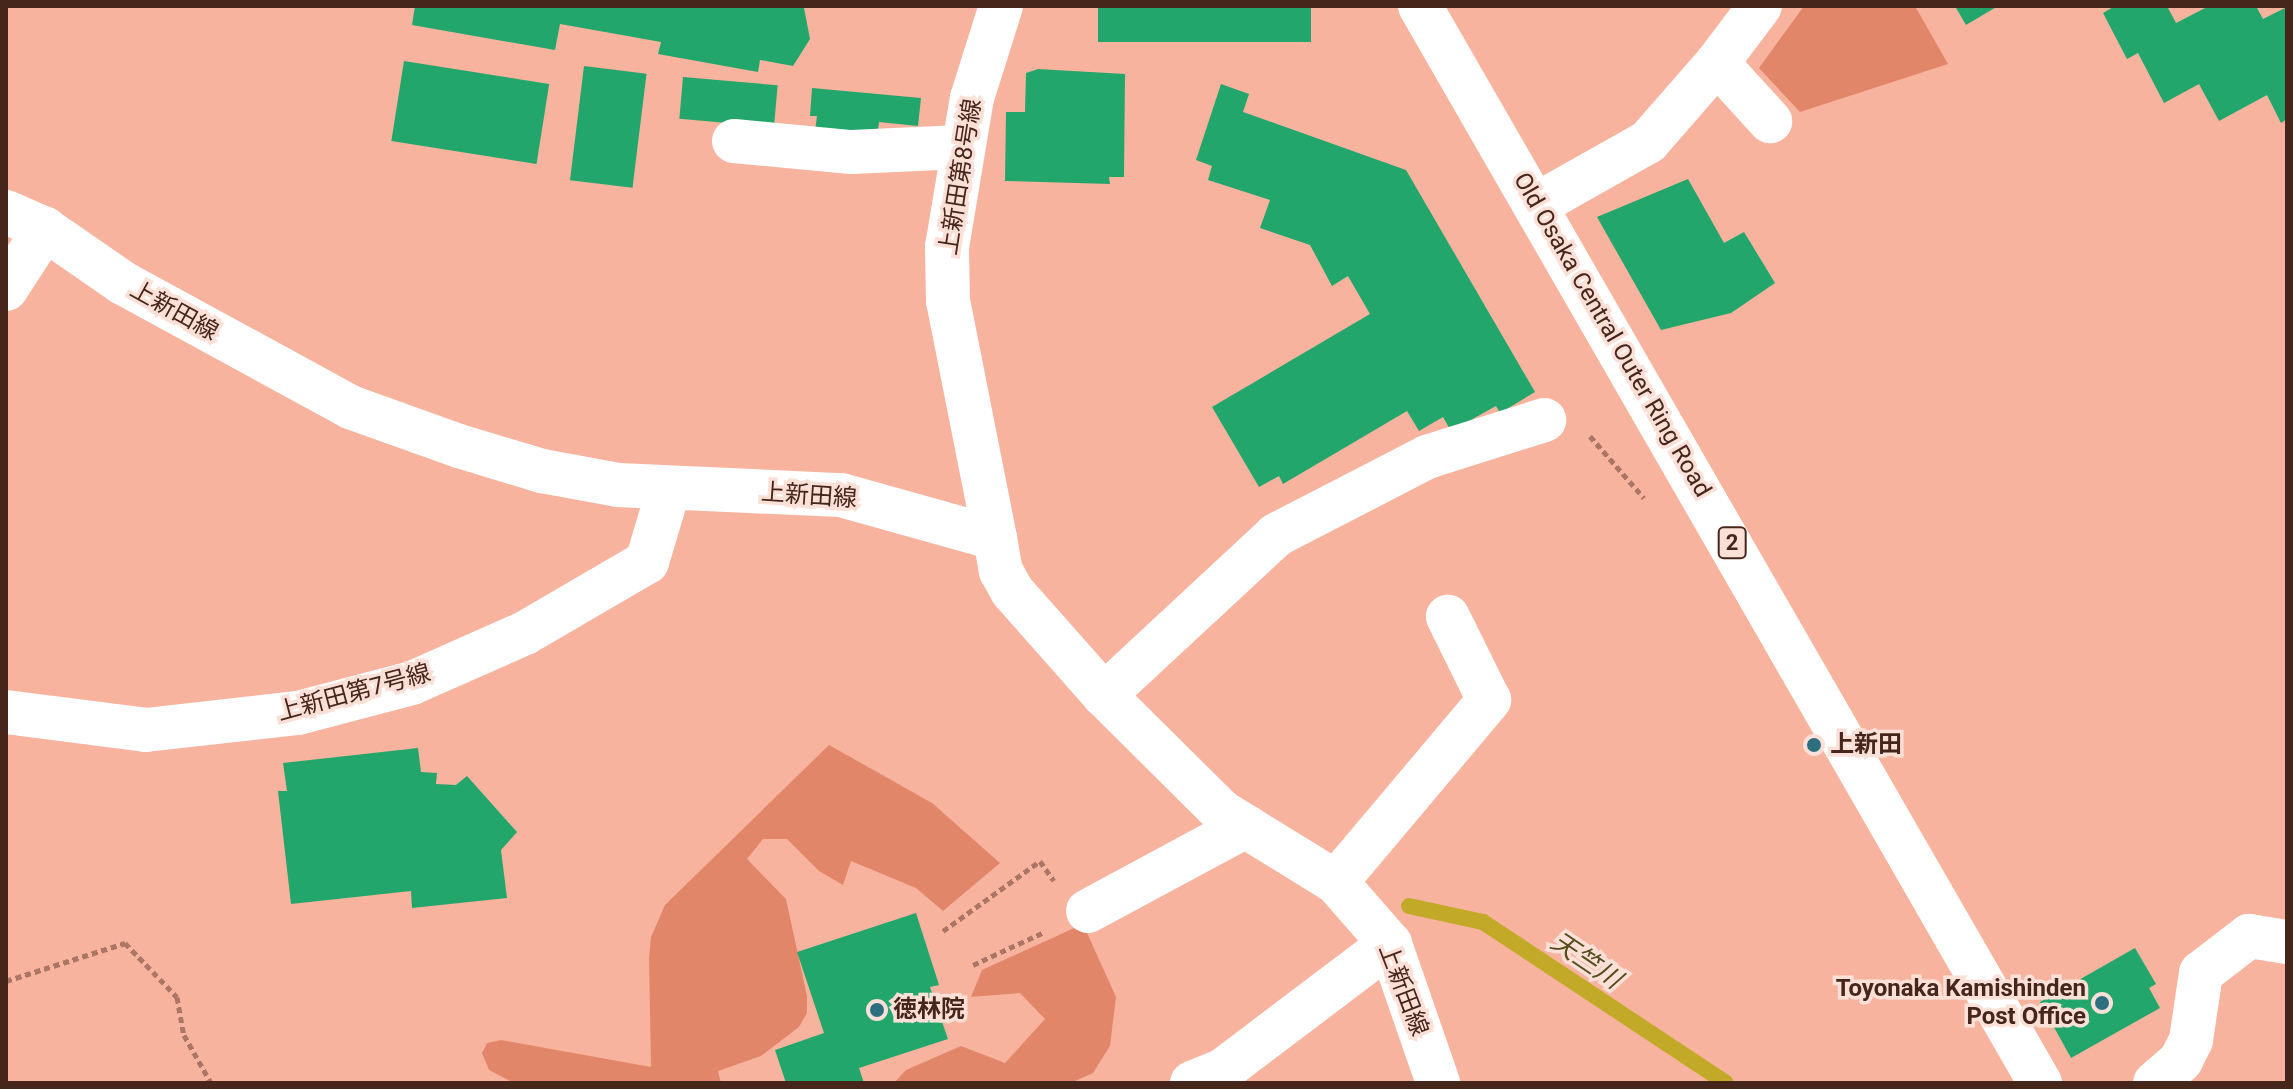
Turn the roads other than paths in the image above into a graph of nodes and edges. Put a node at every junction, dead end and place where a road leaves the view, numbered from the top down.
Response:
1 (1001, 6) edge
2 (1420, 6) edge
3 (1760, 6) edge
4 (1717, 63) junction
5 (1770, 121) dead end
6 (734, 141) dead end
7 (961, 147) junction
8 (1536, 205) junction
9 (25, 221) edge
10 (6, 289) edge
11 (1544, 420) road end
12 (669, 488) junction
13 (995, 538) junction
14 (1448, 617) dead end
15 (1104, 695) junction
16 (6, 712) edge
17 (1246, 826) junction
18 (1336, 882) junction
19 (1088, 911) road end
20 (2287, 942) edge
21 (1390, 944) junction
22 (1192, 1083) edge
23 (1438, 1083) edge
24 (2040, 1083) edge
25 (2155, 1083) edge

1 - 7 street, 上新田第8号線
2 - 8 street, Old Osaka Central Outer Ring Road / 2
3 - 4 street
4 - 5 street
4 - 8 street
6 - 7 street
7 - 13 street, 上新田第8号線
8 - 24 street, Old Osaka Central Outer Ring Road / 2
9 - 10 street
9 - 12 street, 上新田線
11 - 15 street
12 - 13 street, 上新田線
12 - 16 street, 上新田第7号線
13 - 15 street, 上新田線
14 - 18 street
15 - 17 street, 上新田線
17 - 18 street, 上新田線
17 - 19 street
18 - 21 street, 上新田線
20 - 25 street
21 - 22 street
21 - 23 street, 上新田線

